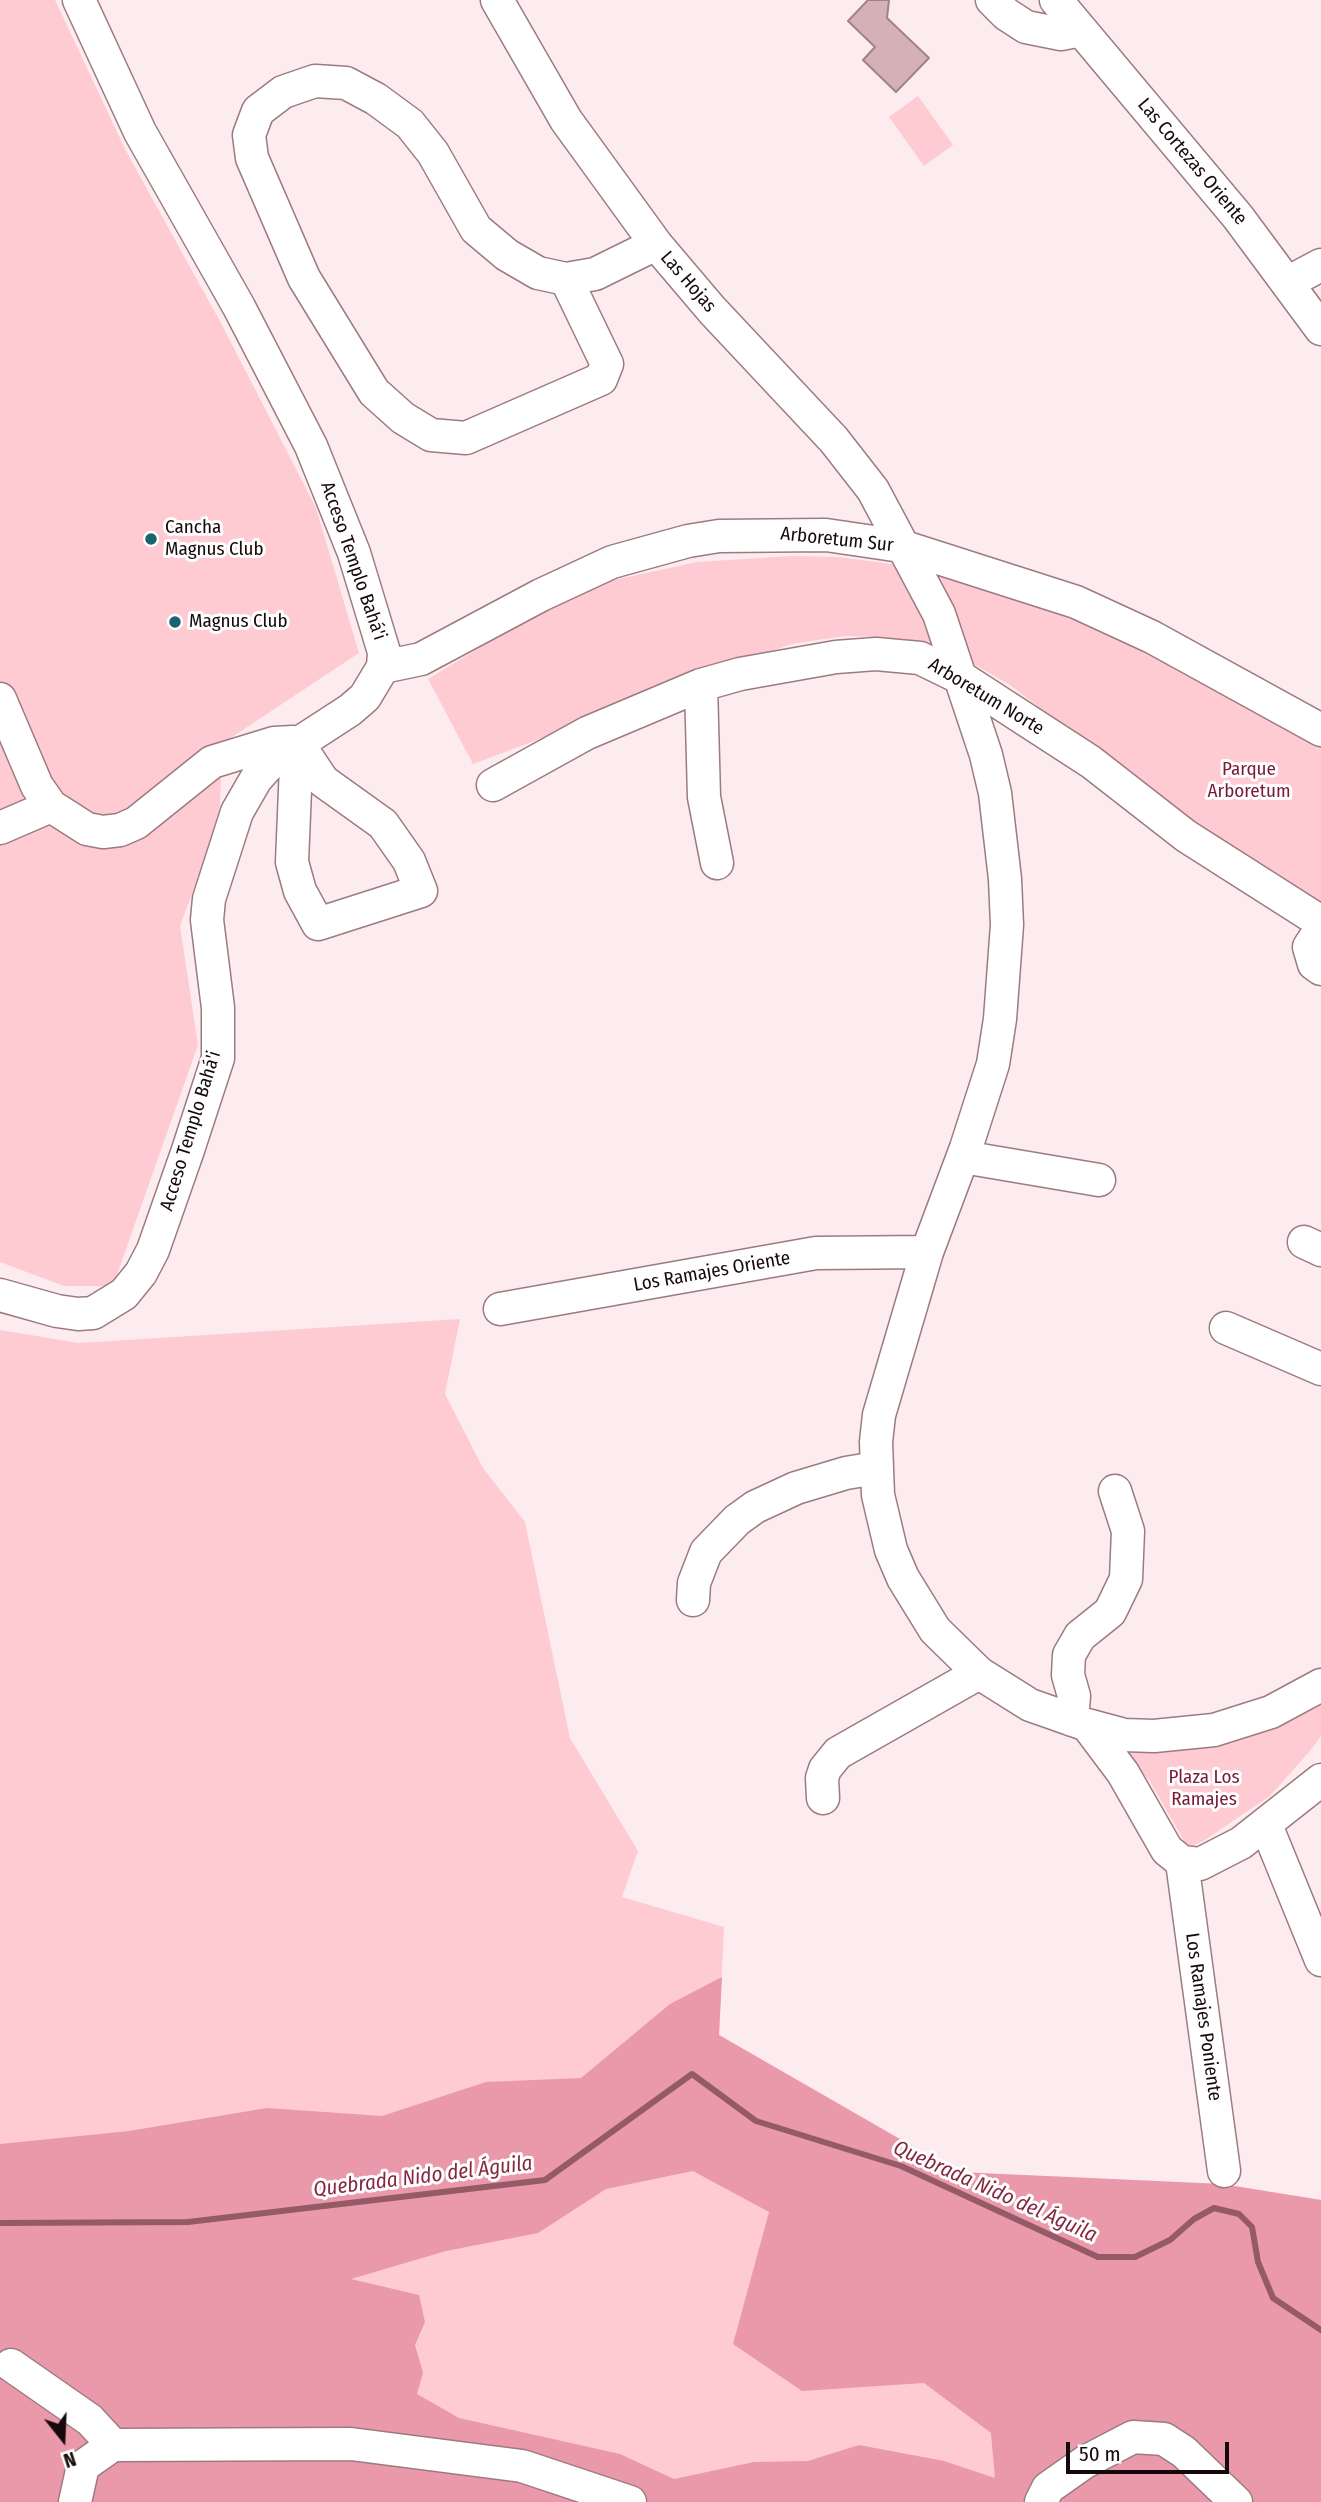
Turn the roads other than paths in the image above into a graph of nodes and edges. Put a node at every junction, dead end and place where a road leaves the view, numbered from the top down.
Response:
1 (79, 0) edge
2 (497, 0) edge
3 (992, 0) edge
4 (1056, 0) edge
5 (1082, 30) junction
6 (656, 244) junction
7 (1321, 265) edge
8 (566, 279) junction
9 (1289, 282) junction
10 (1321, 329) edge
11 (901, 546) junction
12 (383, 667) junction
13 (963, 679) junction
14 (701, 685) junction
15 (0, 699) edge
16 (1321, 730) edge
17 (297, 742) junction
18 (493, 785) dead end
19 (51, 806) junction
20 (0, 828) edge
21 (717, 863) dead end
22 (1321, 922) edge
23 (1321, 929) edge
24 (1321, 969) edge
25 (962, 1157) junction
26 (1100, 1181) dead end
27 (927, 1252) junction
28 (0, 1295) edge
29 (500, 1309) dead end
30 (1226, 1328) dead end
31 (1321, 1369) edge
32 (876, 1468) junction
33 (1115, 1491) dead end
34 (693, 1600) dead end
35 (979, 1673) junction
36 (1321, 1685) edge
37 (1079, 1723) junction
38 (1321, 1780) edge
39 (823, 1798) dead end
40 (1266, 1825) junction
41 (1182, 1863) junction
42 (1321, 1960) edge
43 (1224, 2171) dead end
44 (11, 2365) dead end
45 (113, 2445) junction
46 (75, 2502) edge
47 (630, 2502) edge
48 (1041, 2502) edge
49 (1237, 2502) edge

1 - 12 street, Acceso Templo Bahá'i
2 - 6 street, Las Hojas
3 - 5 street
4 - 5 street, Las Cortezas Oriente
5 - 9 street, Las Cortezas Oriente
6 - 8 street
6 - 11 street, Las Hojas
7 - 9 street
8 - 8 street
9 - 10 street, Las Cortezas Oriente
11 - 12 street, Arboretum Sur
11 - 13 street
11 - 16 street, Arboretum Sur
12 - 17 street, Acceso Templo Bahá'i
13 - 14 street, Arboretum Norte
13 - 22 street, Arboretum Norte
13 - 25 street
14 - 18 street, Arboretum Norte
14 - 21 street
15 - 19 street
17 - 17 street
17 - 19 street
17 - 28 street, Acceso Templo Bahá'i
19 - 20 street
23 - 24 street
25 - 26 street
25 - 27 street
27 - 29 street, Los Ramajes Oriente
27 - 32 street
30 - 31 street
32 - 34 street
32 - 35 street
33 - 37 street
35 - 37 street
35 - 39 street
36 - 37 street
37 - 41 street
38 - 40 street
40 - 41 street
40 - 42 street
41 - 43 street, Los Ramajes Poniente
44 - 45 street
45 - 46 street
45 - 47 street
48 - 49 street

